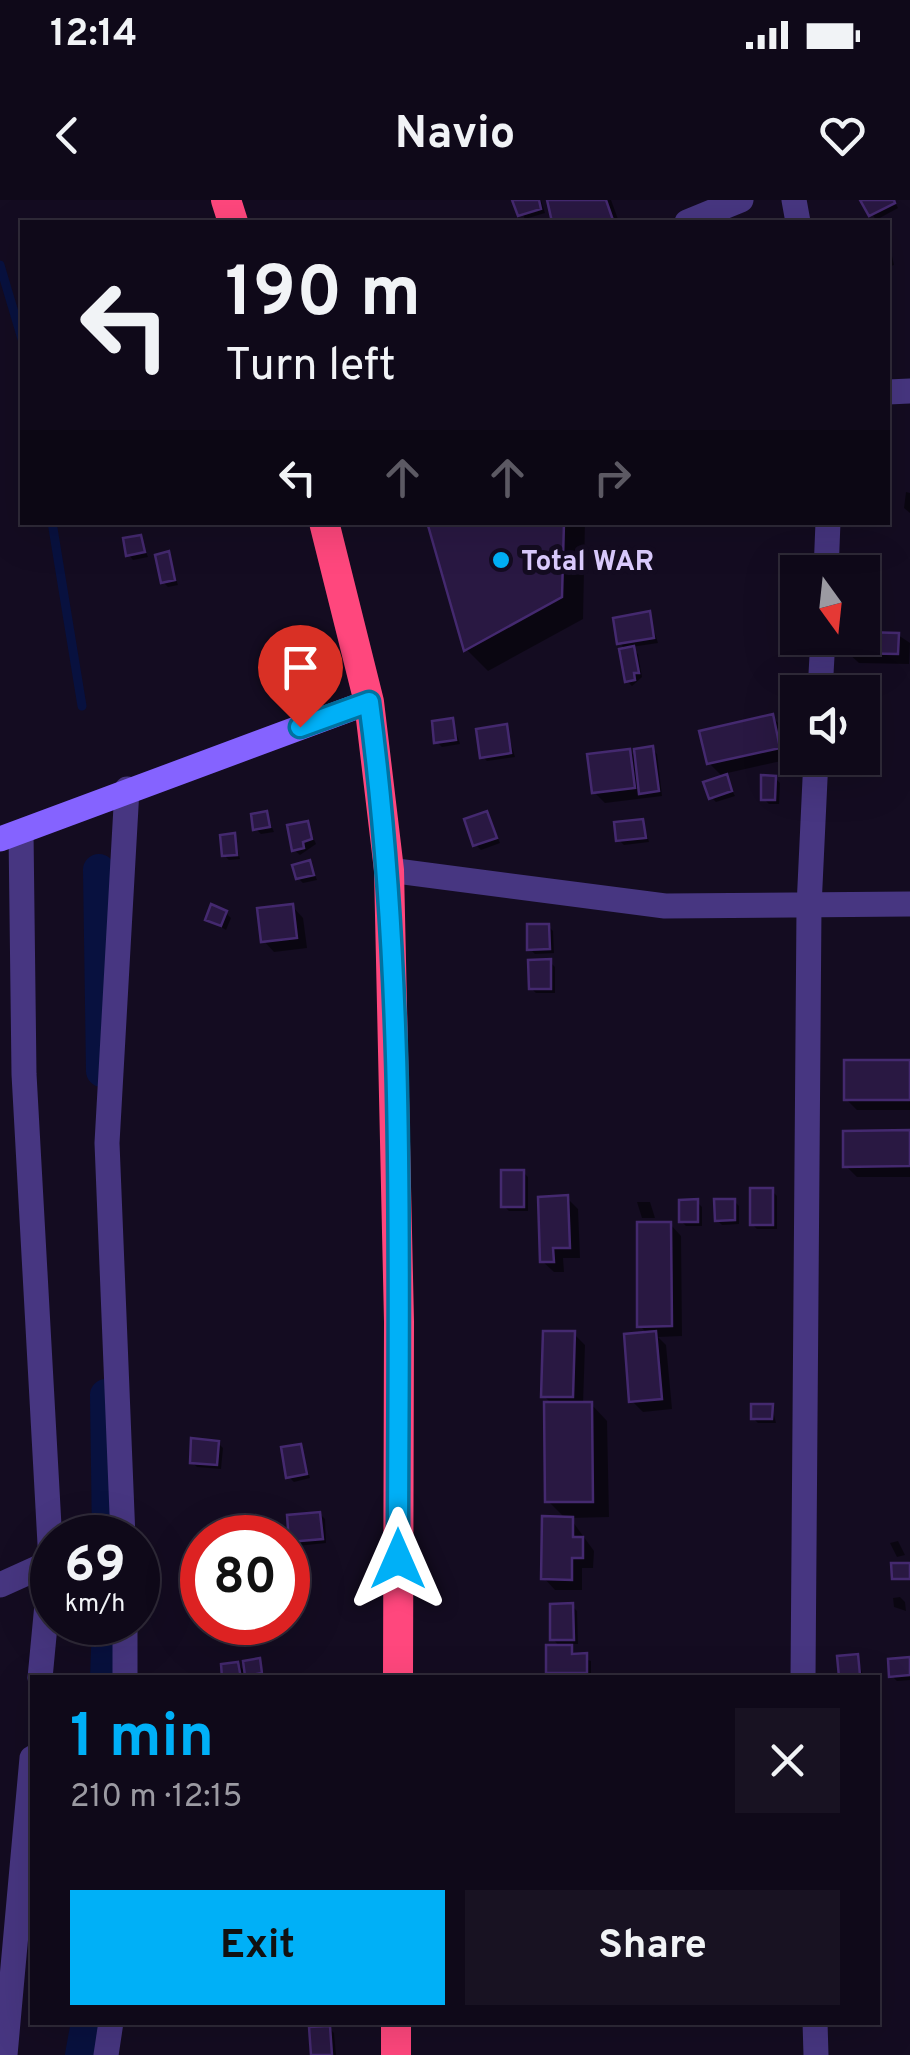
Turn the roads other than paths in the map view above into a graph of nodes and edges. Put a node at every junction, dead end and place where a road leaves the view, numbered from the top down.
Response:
1 (741, 200) edge
2 (692, 220) edge
3 (325, 525) edge
4 (828, 525) edge
5 (827, 555) edge
6 (369, 702) junction
7 (815, 775) edge
8 (127, 789) junction
9 (10, 835) edge
10 (389, 870) junction
11 (910, 904) edge
12 (808, 906) junction
13 (48, 1515) edge
14 (122, 1515) edge
15 (30, 1571) edge
16 (0, 1585) edge
17 (43, 1645) edge
18 (125, 1645) edge
19 (40, 1675) edge
20 (125, 1675) edge
21 (398, 1675) edge
22 (803, 1675) edge
23 (30, 1780) edge
24 (111, 2025) edge
25 (396, 2025) edge
26 (815, 2025) edge
27 (5, 2055) edge
28 (106, 2055) edge
29 (396, 2055) edge
30 (816, 2055) edge

1 - 2 street
3 - 6 highway
4 - 5 street
6 - 8 main road
6 - 10 highway
7 - 12 street
8 - 9 main road
8 - 14 street
9 - 13 street
10 - 12 street
10 - 21 highway
11 - 12 street
12 - 22 street
15 - 16 street
17 - 19 street
18 - 20 street
23 - 27 street
24 - 28 street
25 - 29 highway
26 - 30 street

